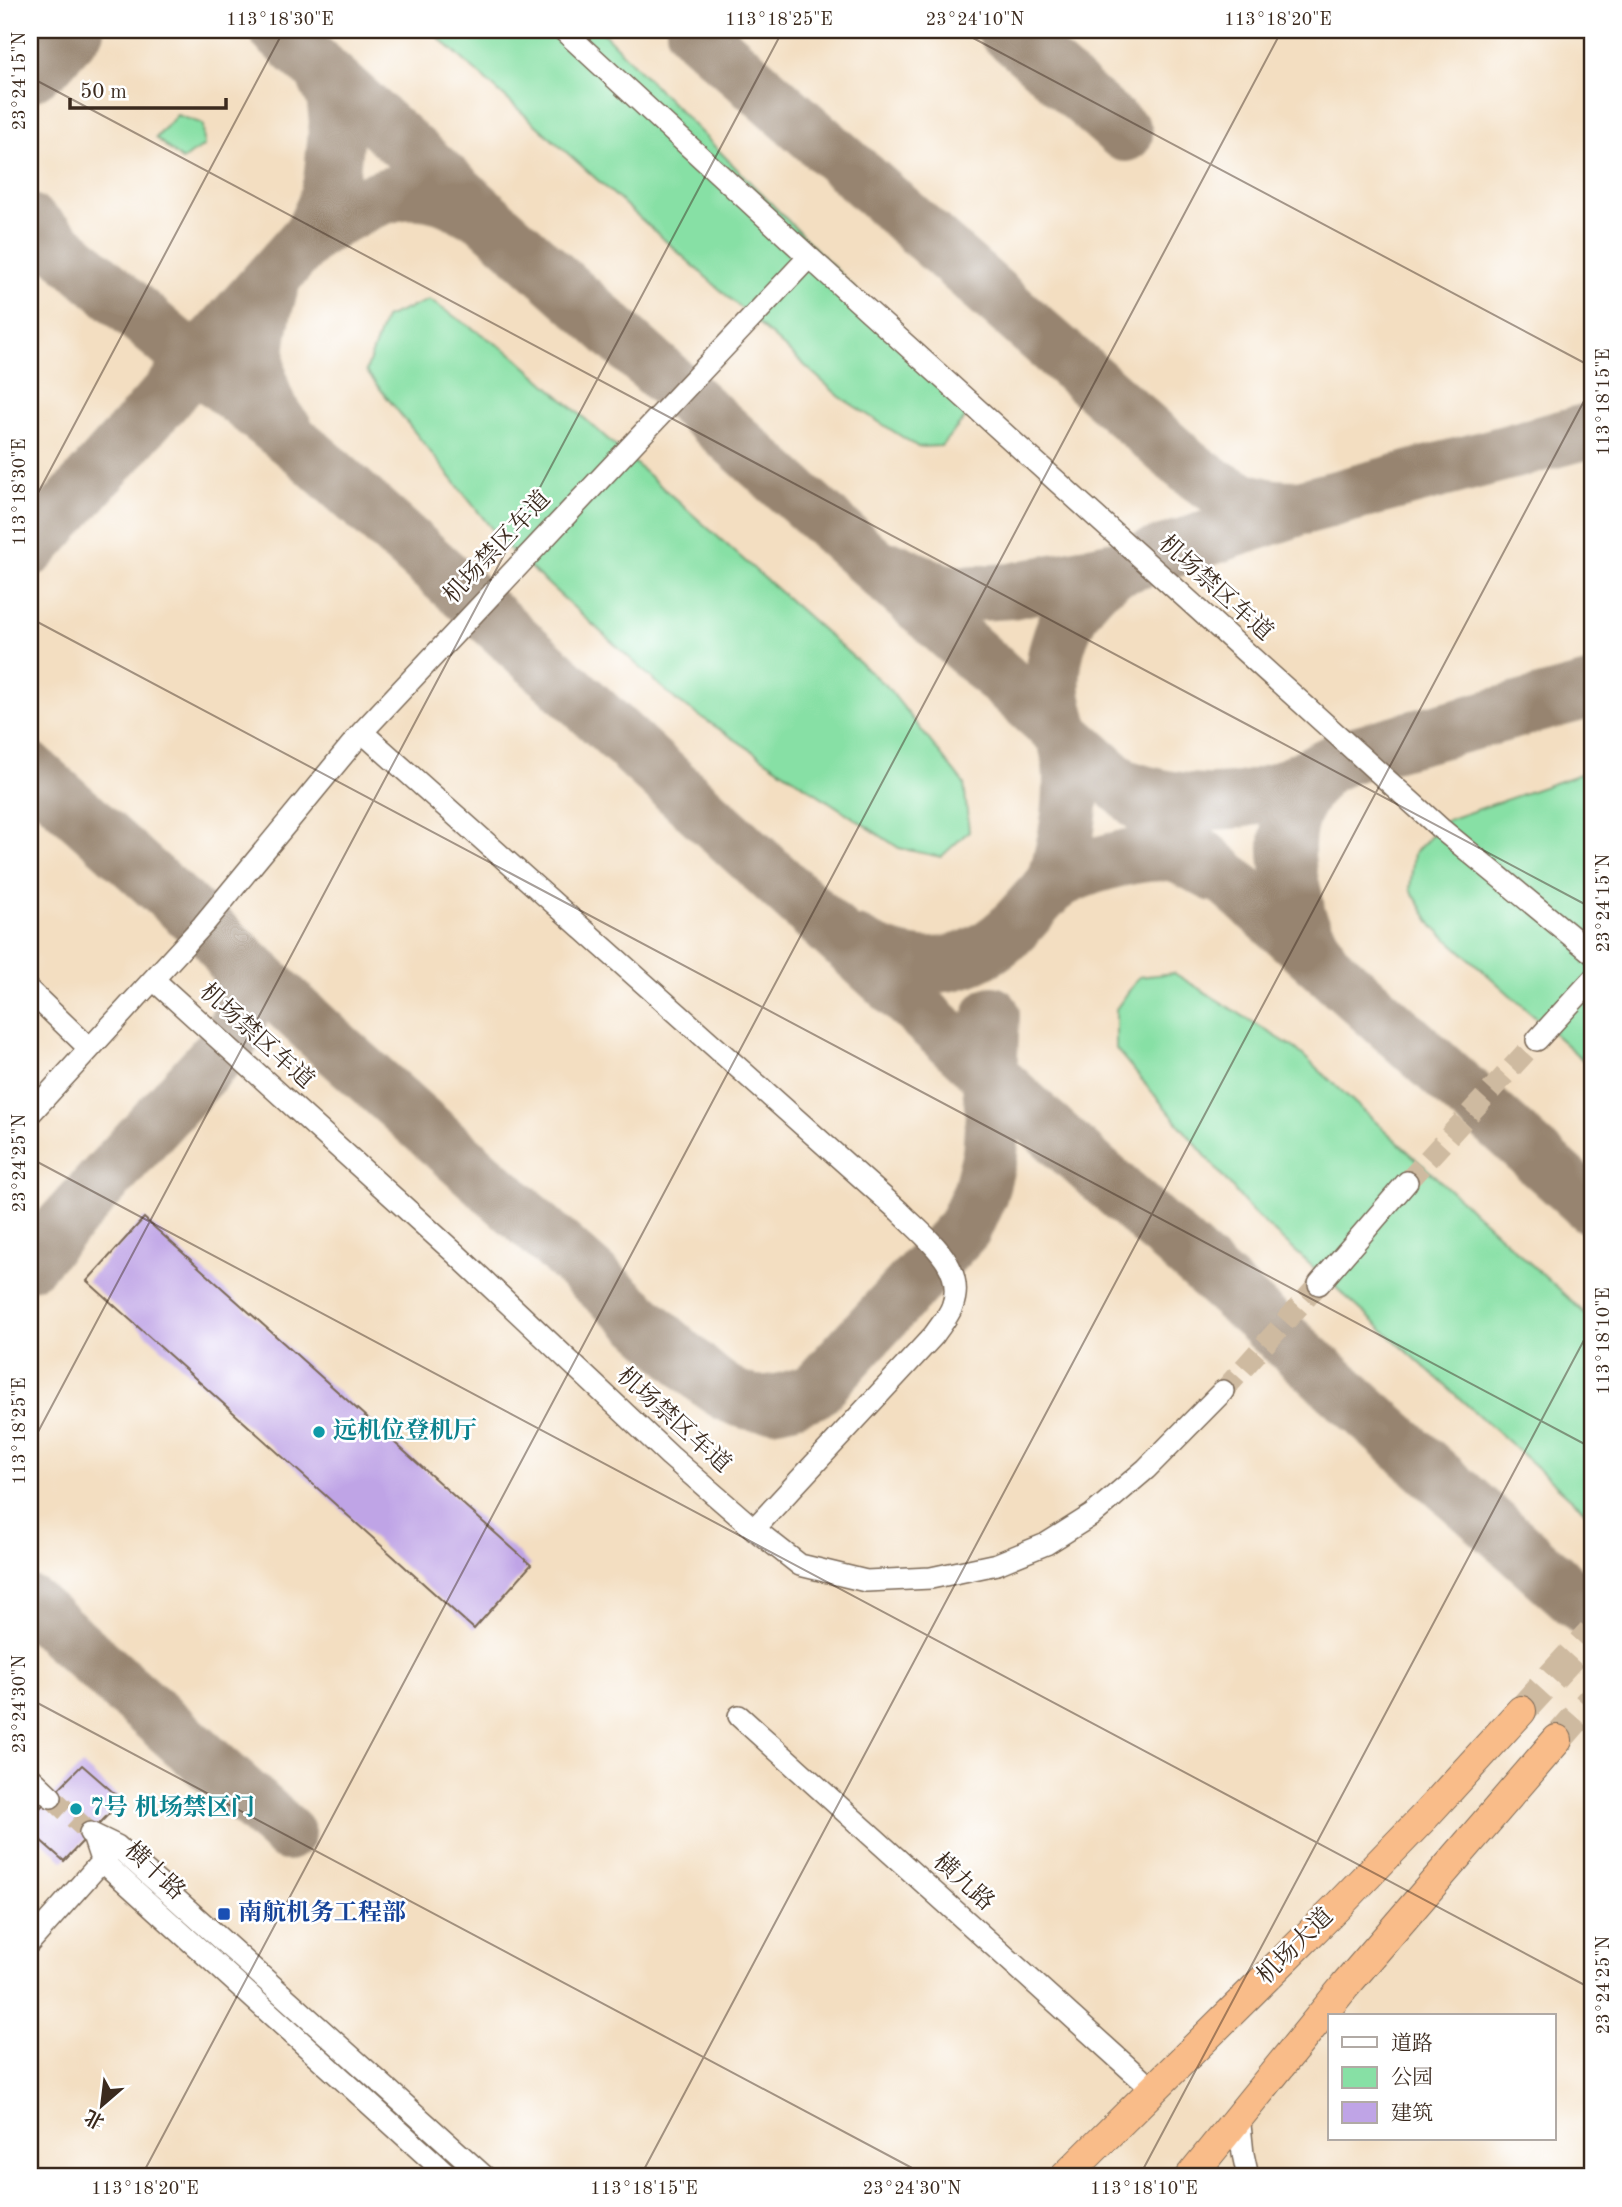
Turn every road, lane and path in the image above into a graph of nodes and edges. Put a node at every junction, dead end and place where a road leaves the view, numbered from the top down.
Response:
1 (563, 30) edge
2 (808, 257) junction
3 (362, 732) junction
4 (1592, 953) edge
5 (154, 980) junction
6 (1592, 980) edge
7 (30, 991) edge
8 (1537, 1040) tunnel mouth
9 (89, 1048) junction
10 (30, 1114) edge
11 (1407, 1182) tunnel mouth
12 (1319, 1284) tunnel mouth
13 (1223, 1391) tunnel mouth
14 (754, 1529) junction
15 (1521, 1711) tunnel mouth
16 (739, 1716) dead end
17 (1557, 1740) tunnel mouth
18 (30, 1777) edge
19 (51, 1797) tunnel mouth
20 (92, 1834) tunnel mouth
21 (109, 1853) junction
22 (30, 1942) edge
23 (1152, 2089) junction
24 (1239, 2115) junction
25 (450, 2177) edge
26 (485, 2177) edge
27 (1065, 2177) edge
28 (1191, 2177) edge
29 (1248, 2177) edge

1 - 2 street, 机场禁区车道
2 - 3 street, 机场禁区车道
2 - 4 street, 机场禁区车道
3 - 5 street, 机场禁区车道
3 - 14 street
5 - 9 street, 机场禁区车道
5 - 14 street, 机场禁区车道
6 - 8 street
7 - 9 street
9 - 10 street, 机场禁区车道
11 - 12 street
13 - 14 street, 机场禁区车道
15 - 23 highway, 机场大道
16 - 23 street, 横九路
17 - 24 highway
18 - 19 street
20 - 21 street, 横十路
21 - 22 street
21 - 25 street, 横十路
21 - 26 street, 横十路
23 - 27 highway, 机场大道
24 - 28 highway
24 - 29 street

